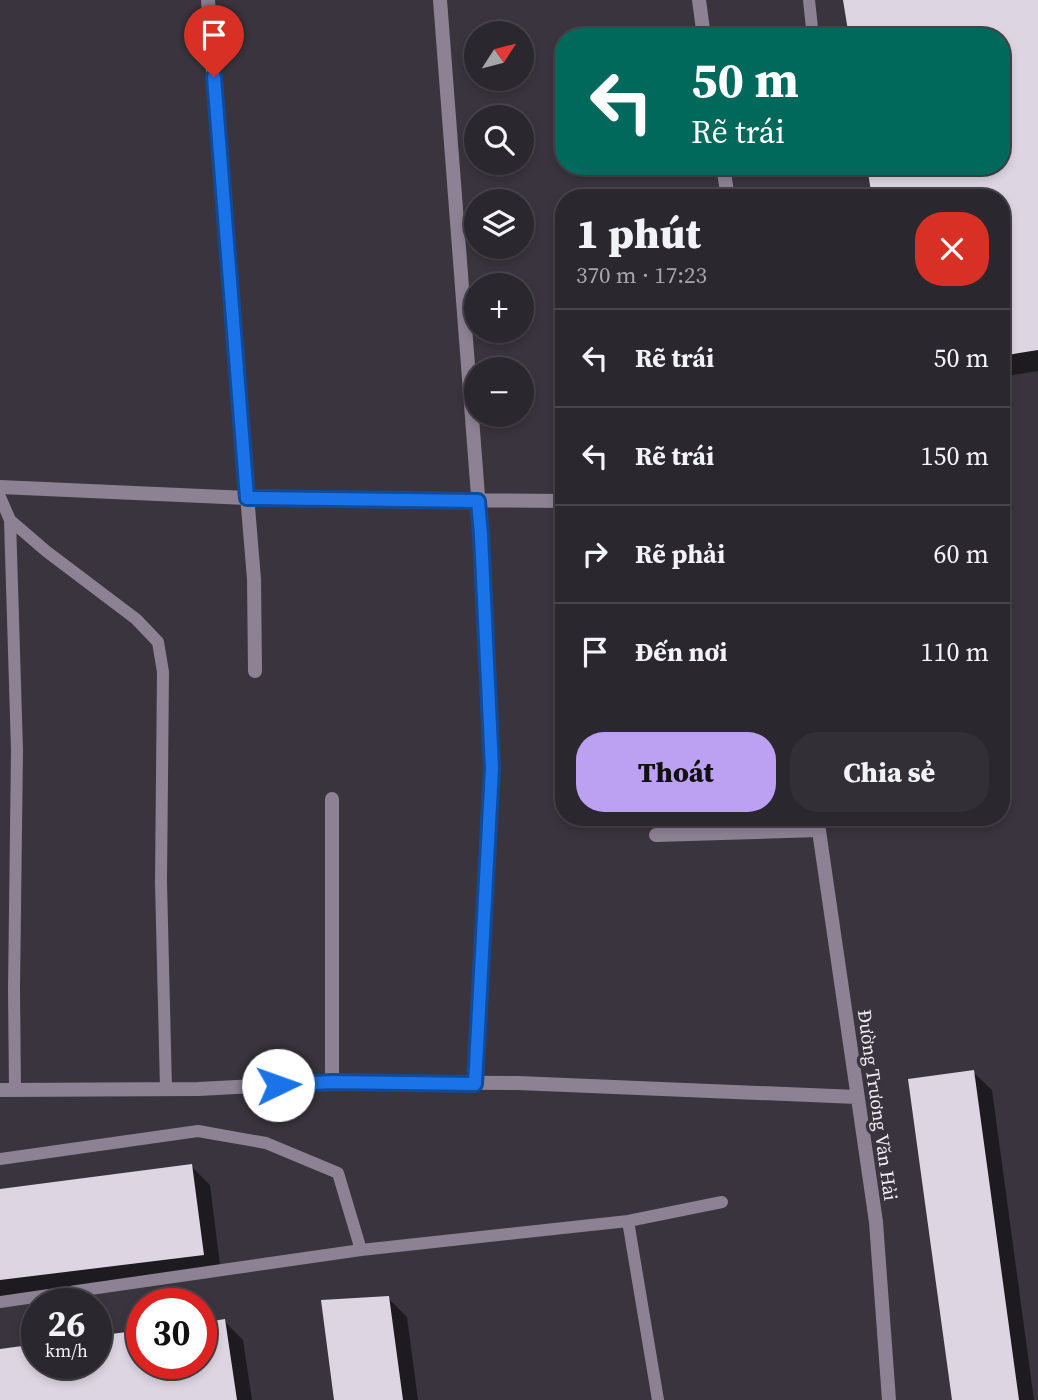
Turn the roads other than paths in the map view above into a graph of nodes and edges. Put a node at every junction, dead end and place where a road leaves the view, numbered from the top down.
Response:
1 (208, 0) edge
2 (440, 0) edge
3 (699, 0) edge
4 (809, 0) edge
5 (703, 28) edge
6 (812, 28) edge
7 (0, 487) edge
8 (0, 497) edge
9 (247, 498) junction
10 (478, 501) junction
11 (555, 501) edge
12 (10, 520) junction
13 (255, 671) dead end
14 (332, 799) dead end
15 (789, 826) edge
16 (818, 826) edge
17 (656, 835) dead end
18 (332, 1082) junction
19 (475, 1084) junction
20 (15, 1089) junction
21 (166, 1089) junction
22 (0, 1090) edge
23 (857, 1097) junction
24 (0, 1159) edge
25 (722, 1202) dead end
26 (628, 1221) junction
27 (361, 1250) junction
28 (0, 1302) edge
29 (659, 1400) edge
30 (889, 1400) edge

1 - 9 street
2 - 10 street
3 - 5 street
4 - 6 lane
7 - 9 street
8 - 12 lane
9 - 10 street
9 - 13 street
10 - 11 street
10 - 19 street
12 - 20 lane
12 - 21 lane
14 - 18 street
15 - 17 street
16 - 23 street, Đường Trương Văn Hải
18 - 19 street
18 - 21 street
19 - 23 street
20 - 21 street
20 - 22 street
23 - 30 street, Đường Trương Văn Hải
24 - 27 lane
25 - 26 lane
26 - 27 lane
26 - 29 lane
27 - 28 lane

